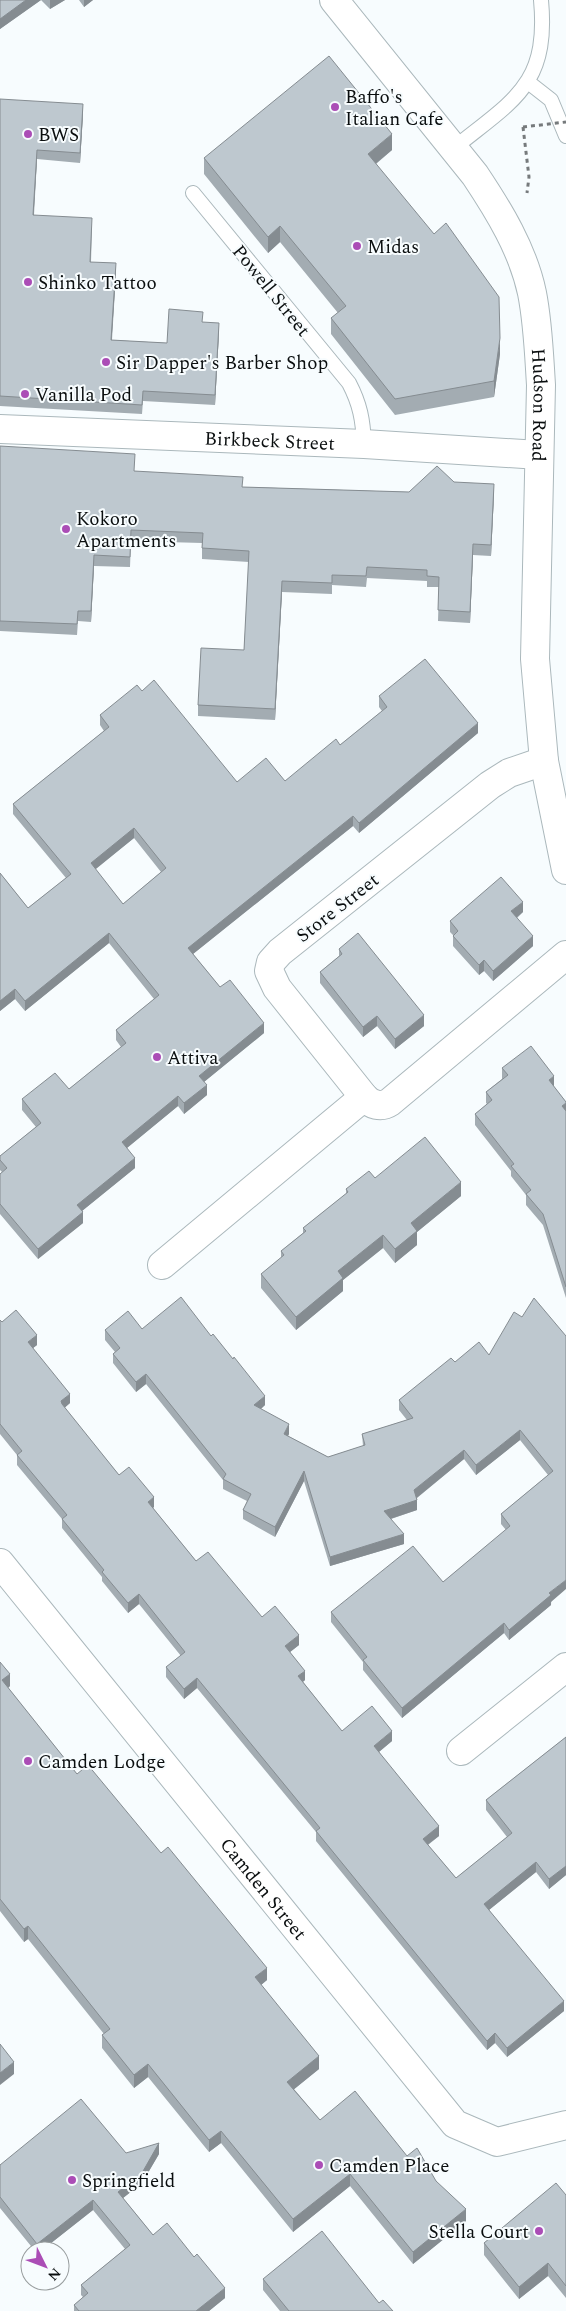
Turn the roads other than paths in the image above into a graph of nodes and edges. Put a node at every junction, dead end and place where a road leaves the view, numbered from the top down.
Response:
1 (334, 0) edge
2 (541, 0) edge
3 (528, 82) junction
4 (566, 136) edge
5 (453, 149) junction
6 (193, 193) dead end
7 (0, 429) edge
8 (364, 444) junction
9 (538, 455) junction
10 (544, 761) junction
11 (566, 870) edge
12 (566, 955) edge
13 (364, 1097) junction
14 (162, 1265) dead end
15 (0, 1563) edge
16 (566, 1667) edge
17 (461, 1750) dead end
18 (566, 2125) edge

1 - 5 street, Hudson Road
2 - 3 lane
3 - 4 lane
3 - 5 lane
5 - 9 street, Hudson Road
6 - 8 lane, Powell Street
7 - 8 street, Birkbeck Street
8 - 9 street, Birkbeck Street
9 - 10 street, Hudson Road
10 - 11 street, Hudson Road
10 - 13 street, Store Street
12 - 13 street
13 - 14 street
15 - 18 street, Camden Street
16 - 17 street

